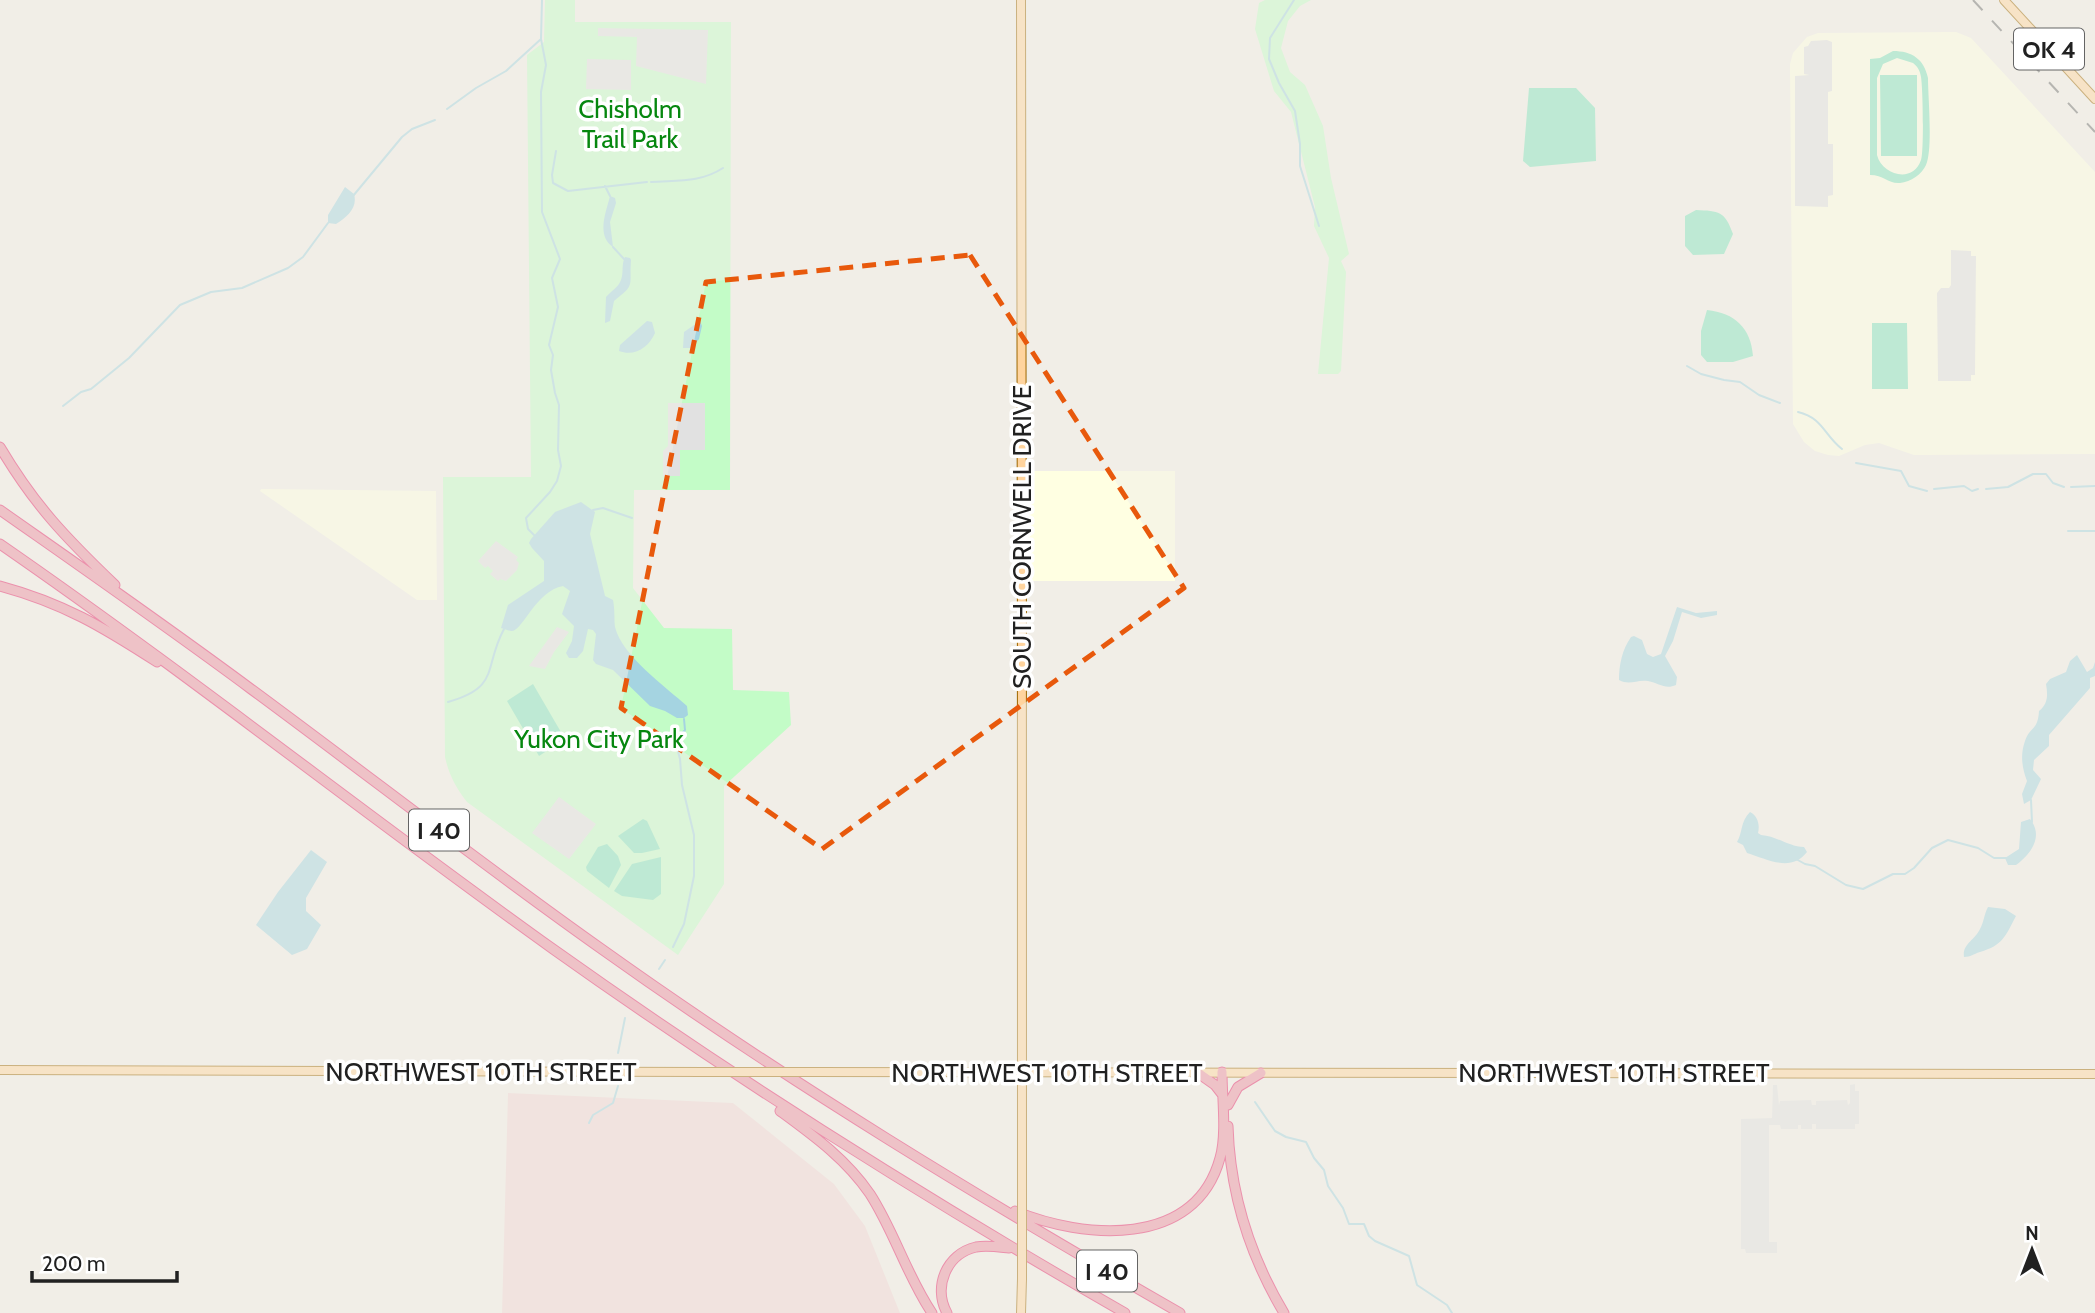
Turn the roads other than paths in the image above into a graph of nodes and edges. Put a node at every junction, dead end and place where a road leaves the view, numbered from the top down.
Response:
1 (1021, 0) edge
2 (2004, 0) edge
3 (2095, 99) edge
4 (0, 447) edge
5 (0, 510) edge
6 (0, 544) edge
7 (0, 586) edge
8 (139, 608) junction
9 (241, 717) junction
10 (0, 1070) edge
11 (1225, 1072) junction
12 (1198, 1073) junction
13 (1261, 1073) junction
14 (1022, 1074) junction
15 (2095, 1074) edge
16 (749, 1085) junction
17 (1222, 1096) junction
18 (1228, 1105) junction
19 (980, 1197) junction
20 (1012, 1248) junction
21 (932, 1313) edge
22 (947, 1313) edge
23 (1021, 1313) edge
24 (1125, 1313) edge
25 (1180, 1313) edge
26 (1284, 1313) edge

1 - 14 main road, SOUTH CORNWELL DRIVE
2 - 3 main road, OK 4
4 - 8 highway
5 - 8 highway, I 40
6 - 9 highway, I 40
7 - 9 highway
8 - 19 highway, I 40
9 - 16 highway, I 40
10 - 14 main road, NORTHWEST 10TH STREET, bridge
11 - 12 main road, NORTHWEST 10TH STREET
11 - 13 main road, NORTHWEST 10TH STREET
11 - 17 highway
11 - 18 highway
12 - 14 main road, NORTHWEST 10TH STREET
12 - 17 highway
13 - 15 main road, NORTHWEST 10TH STREET
13 - 18 highway
14 - 23 main road, SOUTH CORNWELL DRIVE, bridge
16 - 20 highway, I 40
16 - 21 highway
17 - 19 highway
18 - 26 highway
19 - 25 highway, I 40
20 - 22 highway
20 - 24 highway, I 40

